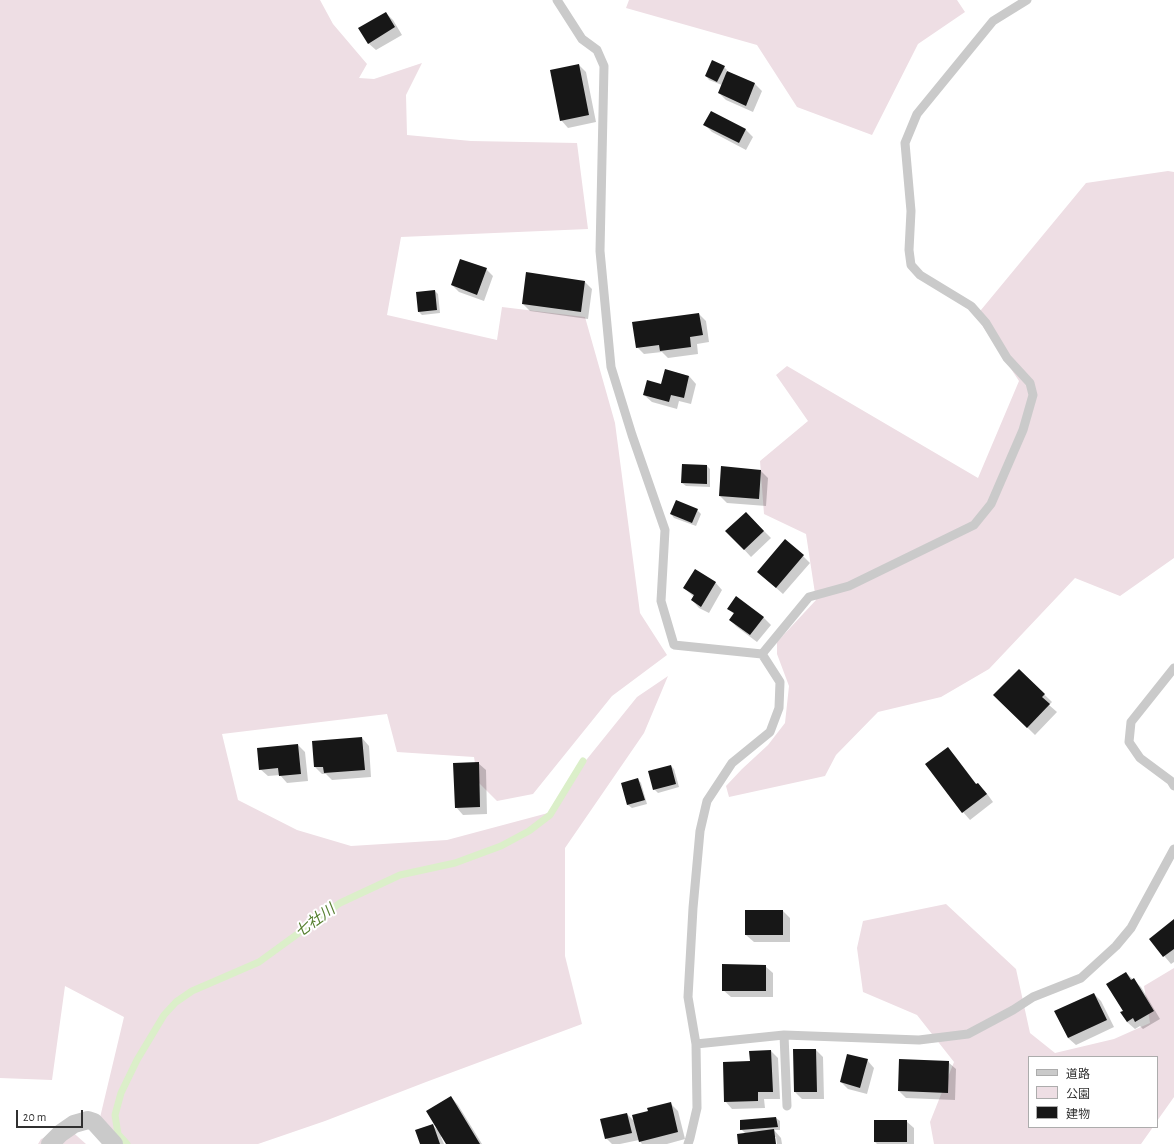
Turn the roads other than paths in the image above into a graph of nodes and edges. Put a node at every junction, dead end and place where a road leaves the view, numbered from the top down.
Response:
1 (557, 0) edge
2 (1028, 0) edge
3 (762, 654) junction
4 (1174, 668) edge
5 (1174, 786) edge
6 (1174, 849) edge
7 (784, 1035) junction
8 (696, 1044) junction
9 (786, 1106) dead end
10 (50, 1144) edge
11 (114, 1144) edge
12 (688, 1144) edge

1 - 3 lane
2 - 3 lane
3 - 8 lane
4 - 5 lane
6 - 7 lane
7 - 8 lane
7 - 9 lane
8 - 12 lane
10 - 11 street

